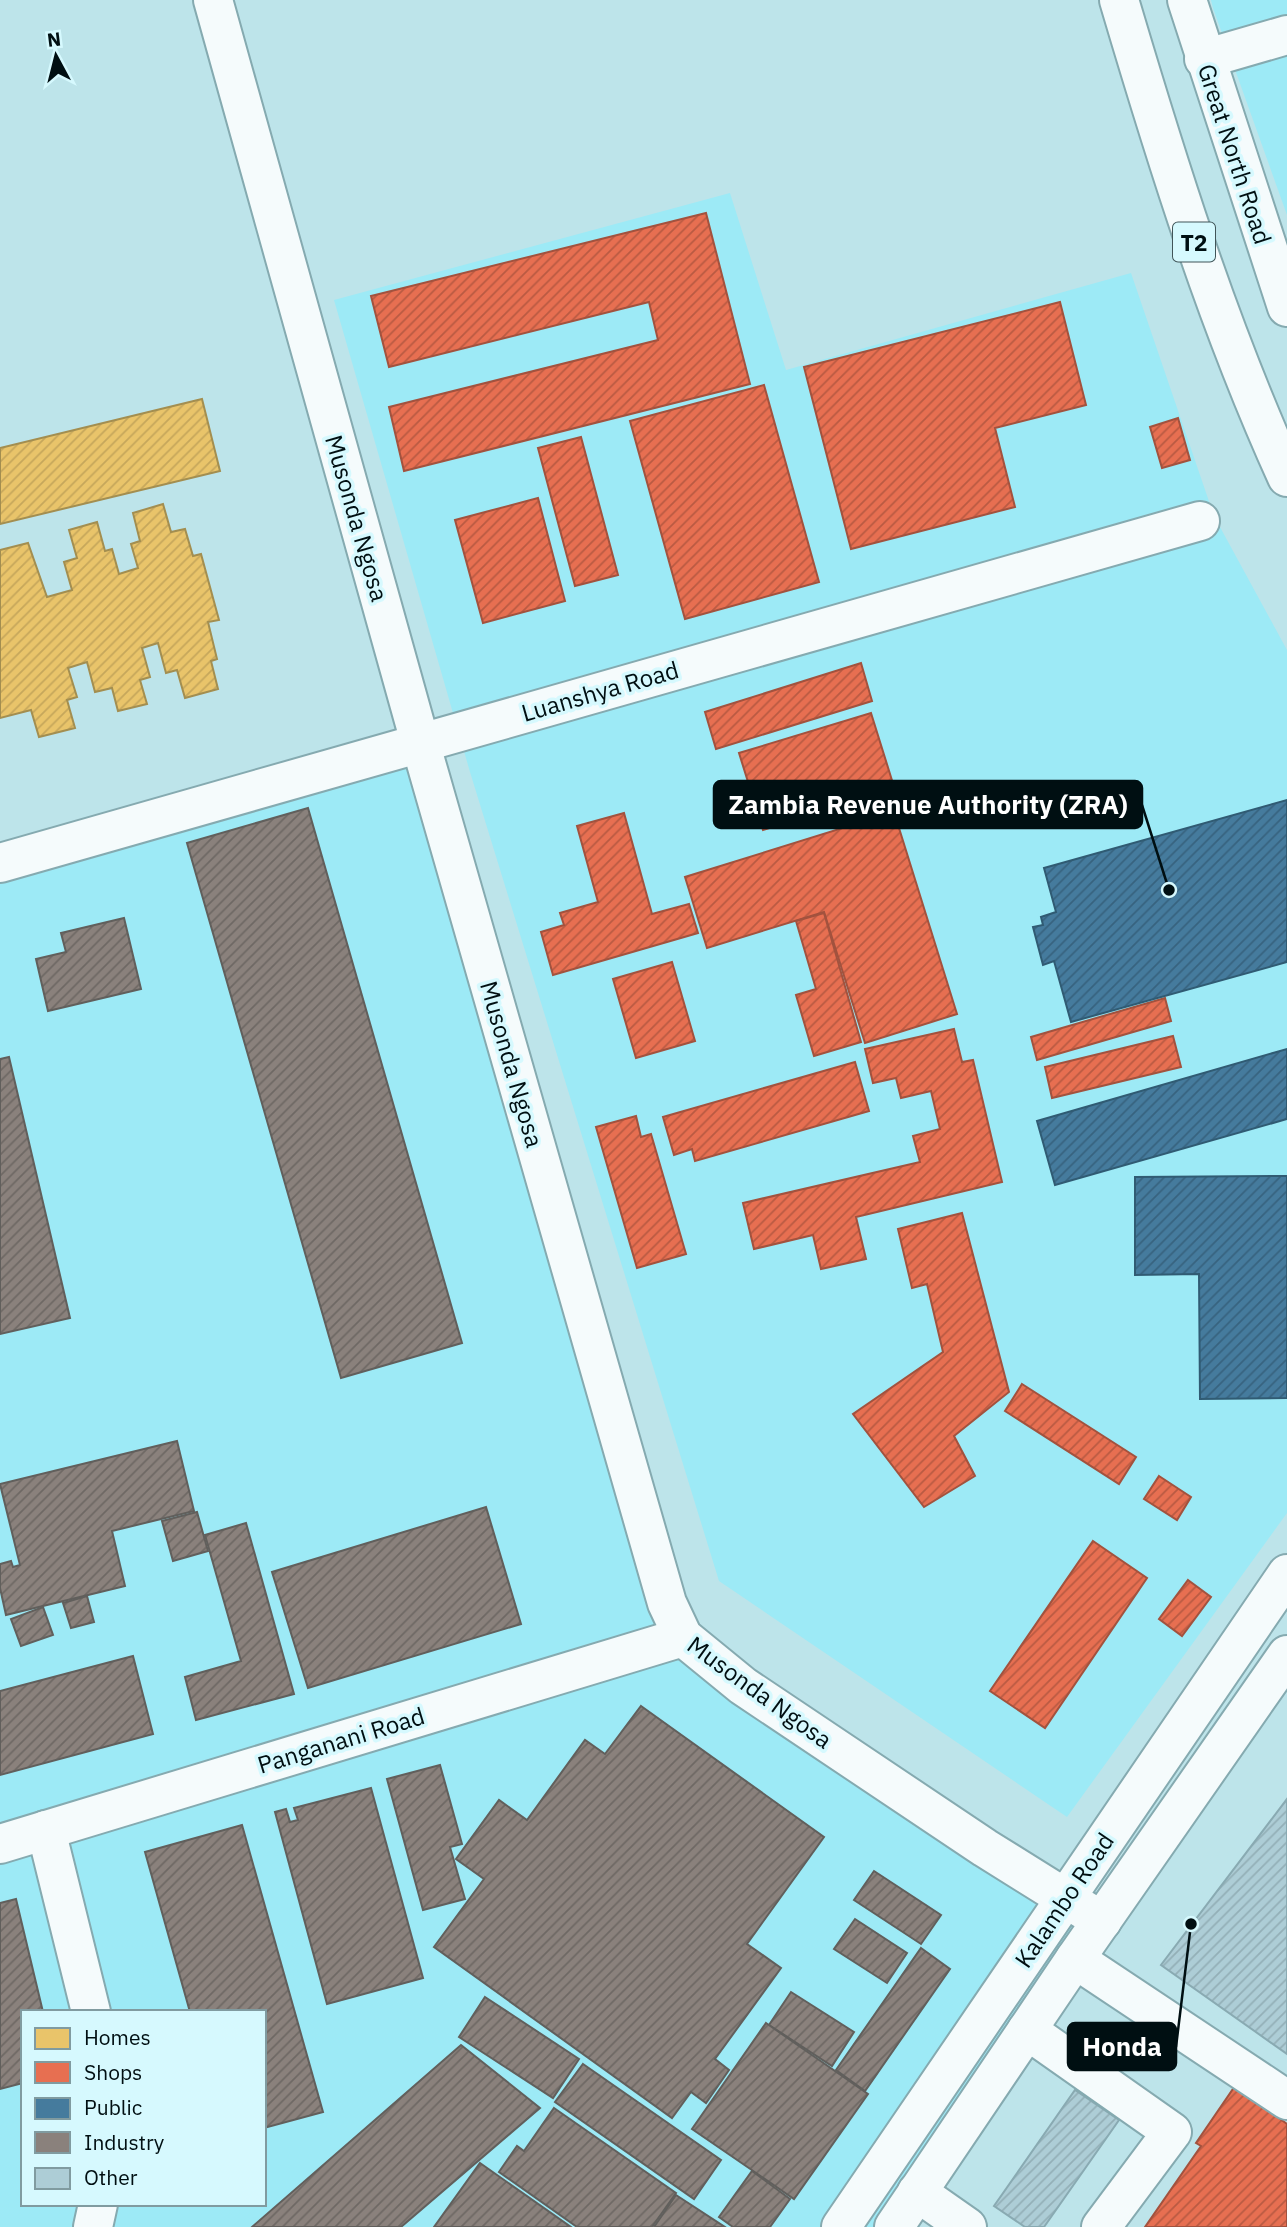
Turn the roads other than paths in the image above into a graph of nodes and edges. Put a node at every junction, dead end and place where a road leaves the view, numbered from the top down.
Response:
1 (213, 0) edge
2 (1119, 0) edge
3 (1186, 0) edge
4 (1287, 35) edge
5 (1204, 59) junction
6 (1287, 307) edge
7 (1287, 477) edge
8 (1200, 521) dead end
9 (420, 742) junction
10 (0, 863) edge
11 (1287, 1574) edge
12 (682, 1637) junction
13 (1287, 1655) edge
14 (46, 1830) junction
15 (0, 1844) edge
16 (1065, 1899) junction
17 (1102, 1920) junction
18 (1075, 1959) junction
19 (90, 2010) edge
20 (1027, 2030) junction
21 (1287, 2100) edge
22 (918, 2193) junction
23 (98, 2206) edge
24 (93, 2227) edge
25 (841, 2227) edge
26 (894, 2227) edge
27 (967, 2227) edge
28 (1101, 2227) edge

1 - 9 street, Musonda Ngosa
2 - 7 street, T2
3 - 5 street, Great North Road
4 - 5 street
5 - 6 street, Great North Road
8 - 9 street, Luanshya Road
9 - 10 street, Luanshya Road
9 - 12 street, Musonda Ngosa
11 - 16 street, Kalambo Road
12 - 14 street, Panganani Road
12 - 16 street, Musonda Ngosa
13 - 17 street, Kalambo Road
14 - 15 street, Panganani Road
14 - 19 street
16 - 17 street, Musonda Ngosa
16 - 25 street, Kalambo Road
17 - 18 street, Kalambo Road
18 - 20 street, Kalambo Road
18 - 21 street
20 - 22 street, Kalambo Road
20 - 28 street
22 - 26 street, Kalambo Road
22 - 27 street
23 - 24 street

